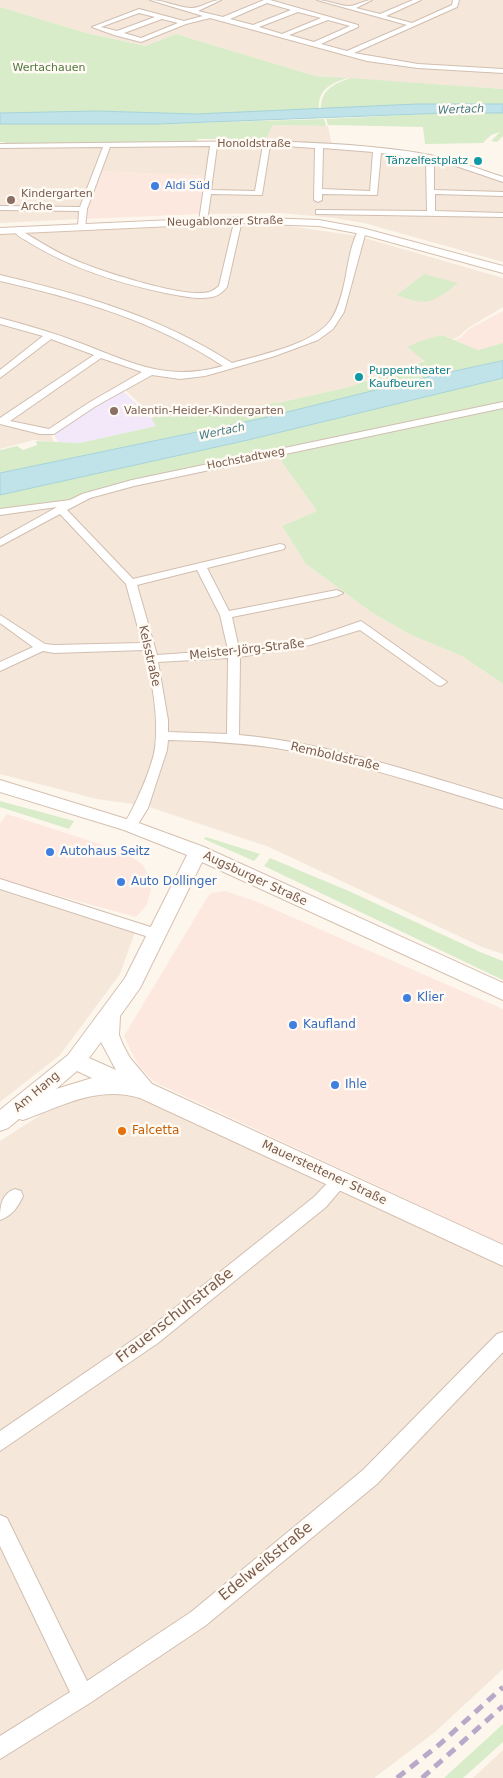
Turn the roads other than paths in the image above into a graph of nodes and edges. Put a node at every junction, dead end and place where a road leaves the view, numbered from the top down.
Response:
1 (153, 0) edge
2 (218, 0) edge
3 (320, 0) edge
4 (369, 0) edge
5 (418, 0) edge
6 (456, 0) edge
7 (350, 8) junction
8 (296, 10) junction
9 (192, 11) junction
10 (209, 16) junction
11 (381, 16) junction
12 (162, 17) junction
13 (326, 18) junction
14 (224, 20) junction
15 (184, 23) junction
16 (413, 25) junction
17 (252, 28) junction
18 (116, 34) junction
19 (282, 36) junction
20 (314, 45) junction
21 (347, 54) junction
22 (503, 71) edge
23 (267, 143) junction
24 (214, 144) junction
25 (107, 145) junction
26 (319, 146) junction
27 (1, 148) edge
28 (377, 150) junction
29 (430, 157) junction
30 (503, 180) edge
31 (317, 191) junction
32 (206, 192) junction
33 (430, 192) junction
34 (503, 194) edge
35 (0, 208) edge
36 (84, 209) junction
37 (431, 214) junction
38 (503, 215) edge
39 (319, 218) junction
40 (238, 220) junction
41 (203, 221) junction
42 (82, 227) junction
43 (0, 230) edge
44 (17, 230) junction
45 (362, 231) junction
46 (503, 270) edge
47 (0, 278) edge
48 (1, 322) edge
49 (50, 335) junction
50 (101, 354) junction
51 (230, 366) junction
52 (4, 371) edge
53 (150, 372) junction
54 (503, 405) edge
55 (1, 422) edge
56 (73, 502) junction
57 (61, 509) junction
58 (0, 512) edge
59 (0, 543) edge
60 (280, 547) dead end
61 (200, 566) junction
62 (131, 583) junction
63 (337, 594) dead end
64 (226, 615) junction
65 (0, 618) edge
66 (148, 646) junction
67 (42, 647) junction
68 (234, 653) junction
69 (152, 659) junction
70 (0, 667) edge
71 (441, 682) dead end
72 (162, 736) junction
73 (233, 737) junction
74 (0, 786) edge
75 (503, 804) edge
76 (130, 826) junction
77 (198, 852) junction
78 (0, 884) edge
79 (158, 935) junction
80 (503, 992) edge
81 (111, 1013) junction
82 (74, 1061) junction
83 (138, 1089) junction
84 (3, 1120) edge
85 (341, 1180) junction
86 (15, 1196) dead end
87 (0, 1213) edge
88 (503, 1256) edge
89 (503, 1340) edge
90 (0, 1442) edge
91 (0, 1525) edge
92 (84, 1696) junction
93 (0, 1748) edge

1 - 9 street
2 - 9 street
3 - 7 street
4 - 7 street
5 - 11 street
6 - 16 street
7 - 11 street
8 - 13 street
8 - 14 street
8 - 17 street
9 - 10 street
10 - 14 street
10 - 15 street
11 - 16 street
12 - 15 street
12 - 18 street
12 - 18 street
13 - 19 street
13 - 20 street
14 - 17 street
15 - 18 street
16 - 21 street
17 - 19 street
19 - 20 street
20 - 21 street
21 - 22 street
23 - 24 street, Honoldstraße
23 - 26 street, Honoldstraße
23 - 32 street
24 - 25 street, Honoldstraße
24 - 32 street
25 - 27 street, Honoldstraße
25 - 36 street
26 - 28 street, Honoldstraße
26 - 31 street
28 - 29 street, Honoldstraße
28 - 31 street
29 - 30 street, Honoldstraße
29 - 33 street
31 - 39 street
32 - 41 street
33 - 34 street
33 - 37 street
35 - 36 street
36 - 42 street
37 - 38 street
37 - 39 street
39 - 40 main road, Neugablonzer Straße
39 - 45 main road, Neugablonzer Straße
40 - 41 main road, Neugablonzer Straße
40 - 44 street
41 - 42 main road, Neugablonzer Straße
42 - 44 main road, Neugablonzer Straße
43 - 44 main road, Neugablonzer Straße
45 - 46 main road, Neugablonzer Straße
45 - 51 street
47 - 51 street
48 - 49 street
49 - 50 street
49 - 52 street
50 - 53 street
50 - 55 street
51 - 53 street
53 - 55 street
54 - 56 street, Hochstadtweg
56 - 57 street, Hochstadtweg
56 - 58 street
57 - 59 street, Hochstadtweg
57 - 62 street, Kelsstraße
60 - 61 street
61 - 62 street
61 - 64 street
62 - 66 street, Kelsstraße
63 - 64 street
64 - 68 street
65 - 67 street
66 - 67 street
66 - 69 street, Kelsstraße
67 - 70 street
68 - 69 street, Meister-Jörg-Straße
68 - 71 street, Meister-Jörg-Straße
68 - 73 street
69 - 72 street, Kelsstraße
72 - 73 street, Remboldstraße
72 - 76 street, Kelsstraße
73 - 75 street, Remboldstraße
74 - 76 main road, Augsburger Straße
76 - 77 main road, Augsburger Straße
77 - 79 main road
77 - 80 main road, Augsburger Straße
78 - 79 street
79 - 81 main road
81 - 82 main road
81 - 83 main road, Mauerstettener Straße
82 - 83 main road, Mauerstettener Straße
82 - 84 main road, Am Hang
83 - 84 main road, Mauerstettener Straße
83 - 85 main road, Mauerstettener Straße
85 - 88 main road, Mauerstettener Straße
85 - 90 street, Frauenschuhstraße
86 - 87 street
89 - 92 street, Edelweißstraße
91 - 92 street
92 - 93 street, Edelweißstraße

